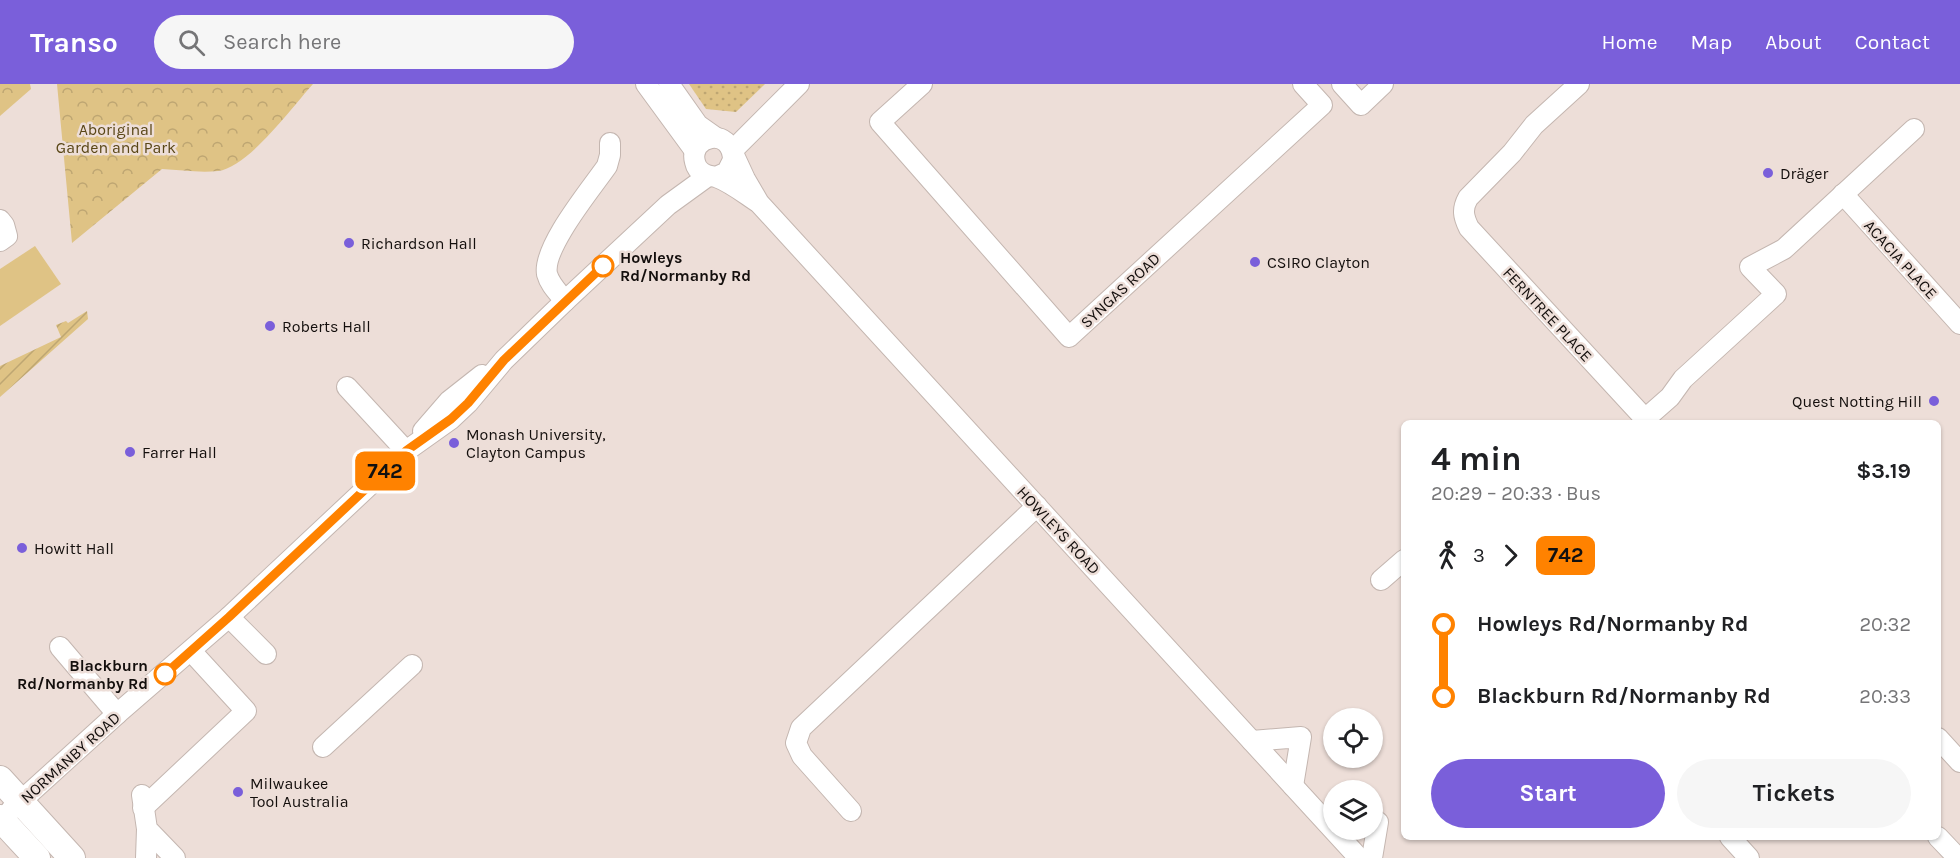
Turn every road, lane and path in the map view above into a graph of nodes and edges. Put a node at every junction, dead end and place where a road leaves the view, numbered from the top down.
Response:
1 (646, 84) edge
2 (669, 84) edge
3 (799, 84) edge
4 (922, 84) edge
5 (1303, 84) edge
6 (1342, 84) edge
7 (1383, 84) edge
8 (1578, 84) edge
9 (1914, 129) dead end
10 (610, 143) dead end
11 (725, 145) junction
12 (695, 152) junction
13 (712, 176) junction
14 (1843, 195) junction
15 (759, 202) junction
16 (668, 206) junction
17 (0, 220) edge
18 (0, 241) edge
19 (566, 301) junction
20 (1960, 324) edge
21 (347, 387) dead end
22 (1646, 420) edge
23 (1648, 420) edge
24 (406, 451) junction
25 (1037, 506) junction
26 (1401, 563) edge
27 (1381, 580) dead end
28 (229, 617) junction
29 (60, 647) dead end
30 (191, 651) junction
31 (266, 654) dead end
32 (412, 665) dead end
33 (117, 714) junction
34 (1252, 741) junction
35 (1941, 741) edge
36 (323, 747) dead end
37 (1960, 762) edge
38 (0, 779) edge
39 (1293, 786) junction
40 (20, 801) junction
41 (851, 810) dead end
42 (1323, 817) edge
43 (0, 819) edge
44 (147, 829) junction
45 (1344, 840) edge
46 (1375, 840) edge
47 (1733, 840) edge
48 (1941, 840) edge
49 (36, 858) edge
50 (72, 858) edge
51 (146, 858) edge
52 (175, 858) edge
53 (1359, 858) edge
54 (1372, 858) edge
55 (1749, 858) edge
56 (1958, 858) edge

1 - 12 street
2 - 11 street
3 - 11 street
4 - 5 street, SYNGAS ROAD
6 - 7 street
8 - 22 street, FERNTREE PLACE
9 - 14 street
10 - 19 street
11 - 12 street
11 - 13 street
11 - 15 street, HOWLEYS ROAD
12 - 13 street
12 - 16 street, NORMANBY ROAD
13 - 15 street, HOWLEYS ROAD
13 - 16 street, NORMANBY ROAD
14 - 20 street, ACACIA PLACE
14 - 23 street
15 - 25 street, HOWLEYS ROAD
16 - 19 street, NORMANBY ROAD
17 - 18 street
19 - 24 street, NORMANBY ROAD
21 - 24 street
24 - 28 street, NORMANBY ROAD
25 - 34 street, HOWLEYS ROAD
25 - 41 street
26 - 27 street
28 - 30 street, NORMANBY ROAD
28 - 31 street
29 - 33 street
30 - 33 street, NORMANBY ROAD
30 - 44 street
32 - 36 street
33 - 40 street, NORMANBY ROAD
34 - 39 street, HOWLEYS ROAD
34 - 39 street
35 - 37 street
38 - 40 main road
39 - 42 street, HOWLEYS ROAD
40 - 43 street, NORMANBY ROAD
40 - 50 main road
43 - 49 main road
44 - 51 street
44 - 52 street
45 - 53 street, HOWLEYS ROAD
46 - 54 street
47 - 55 street
48 - 56 street

